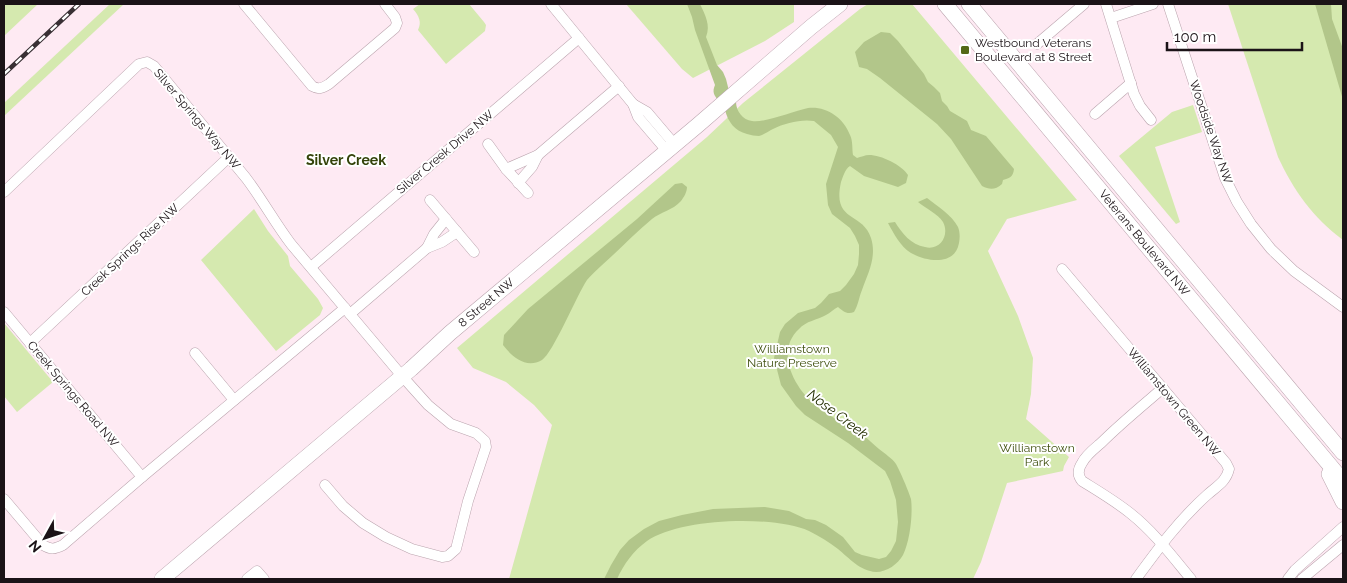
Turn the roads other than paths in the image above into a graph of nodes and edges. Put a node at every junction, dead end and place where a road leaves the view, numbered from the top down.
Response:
1 (244, 4) edge
2 (385, 4) edge
3 (551, 4) edge
4 (823, 4) edge
5 (840, 4) edge
6 (945, 4) edge
7 (969, 4) edge
8 (1084, 4) edge
9 (1153, 4) edge
10 (1168, 4) edge
11 (1110, 5) edge
12 (1111, 18) junction
13 (811, 26) junction
14 (579, 38) junction
15 (1037, 44) dead end
16 (1131, 83) junction
17 (619, 86) junction
18 (1095, 114) dead end
19 (1151, 120) dead end
20 (488, 144) dead end
21 (671, 148) junction
22 (538, 155) junction
23 (229, 157) junction
24 (506, 168) junction
25 (518, 183) junction
26 (4, 192) edge
27 (528, 193) dead end
28 (430, 200) dead end
29 (446, 219) junction
30 (457, 232) junction
31 (427, 248) junction
32 (474, 252) dead end
33 (311, 267) junction
34 (1062, 270) dead end
35 (1343, 307) edge
36 (348, 311) junction
37 (4, 312) edge
38 (30, 343) junction
39 (195, 353) dead end
40 (402, 376) junction
41 (1163, 388) junction
42 (234, 400) junction
43 (1317, 450) junction
44 (1343, 453) edge
45 (142, 476) junction
46 (1343, 481) edge
47 (326, 485) dead end
48 (4, 499) edge
49 (1343, 502) edge
50 (1343, 527) edge
51 (1162, 543) junction
52 (1343, 545) edge
53 (164, 579) edge
54 (247, 579) edge
55 (264, 579) edge
56 (1136, 579) edge
57 (1191, 579) edge
58 (1288, 579) edge
59 (1302, 579) edge

1 - 2 street
3 - 14 street
4 - 13 main road, 8 Street NW
5 - 13 main road, 8 Street NW
6 - 43 main road, Veterans Boulevard NW
7 - 44 main road, Veterans Boulevard NW
8 - 15 street
9 - 12 street
10 - 35 street, Woodside Way NW
11 - 12 street
12 - 16 street
13 - 21 main road, 8 Street NW
14 - 17 street
14 - 33 street, Silver Creek Drive NW
16 - 18 street
16 - 19 street
17 - 21 street
17 - 22 street
20 - 24 street
21 - 40 main road, 8 Street NW
22 - 24 street
22 - 25 street
23 - 26 street, Silver Springs Way NW
23 - 33 street, Silver Springs Way NW
23 - 38 street, Creek Springs Rise NW
24 - 25 street
25 - 27 street
28 - 29 street
29 - 30 street
29 - 31 street
30 - 31 street
30 - 32 street
31 - 36 street
33 - 36 street, Silver Springs Way NW
34 - 41 street, Williamstown Green NW
36 - 40 street, Silver Springs Way NW
36 - 42 street
37 - 38 street, Creek Springs Road NW
38 - 45 street, Creek Springs Road NW
39 - 42 street
40 - 47 street, Silver Springs Way NW
40 - 53 main road, 8 Street NW
41 - 51 street, Williamstown Green NW
41 - 51 street
42 - 45 street
43 - 46 main road, Veterans Boulevard NW
43 - 49 main road
45 - 48 street
50 - 58 street
51 - 56 street, Williamstown Green NW
51 - 57 street
52 - 59 street
54 - 55 street

